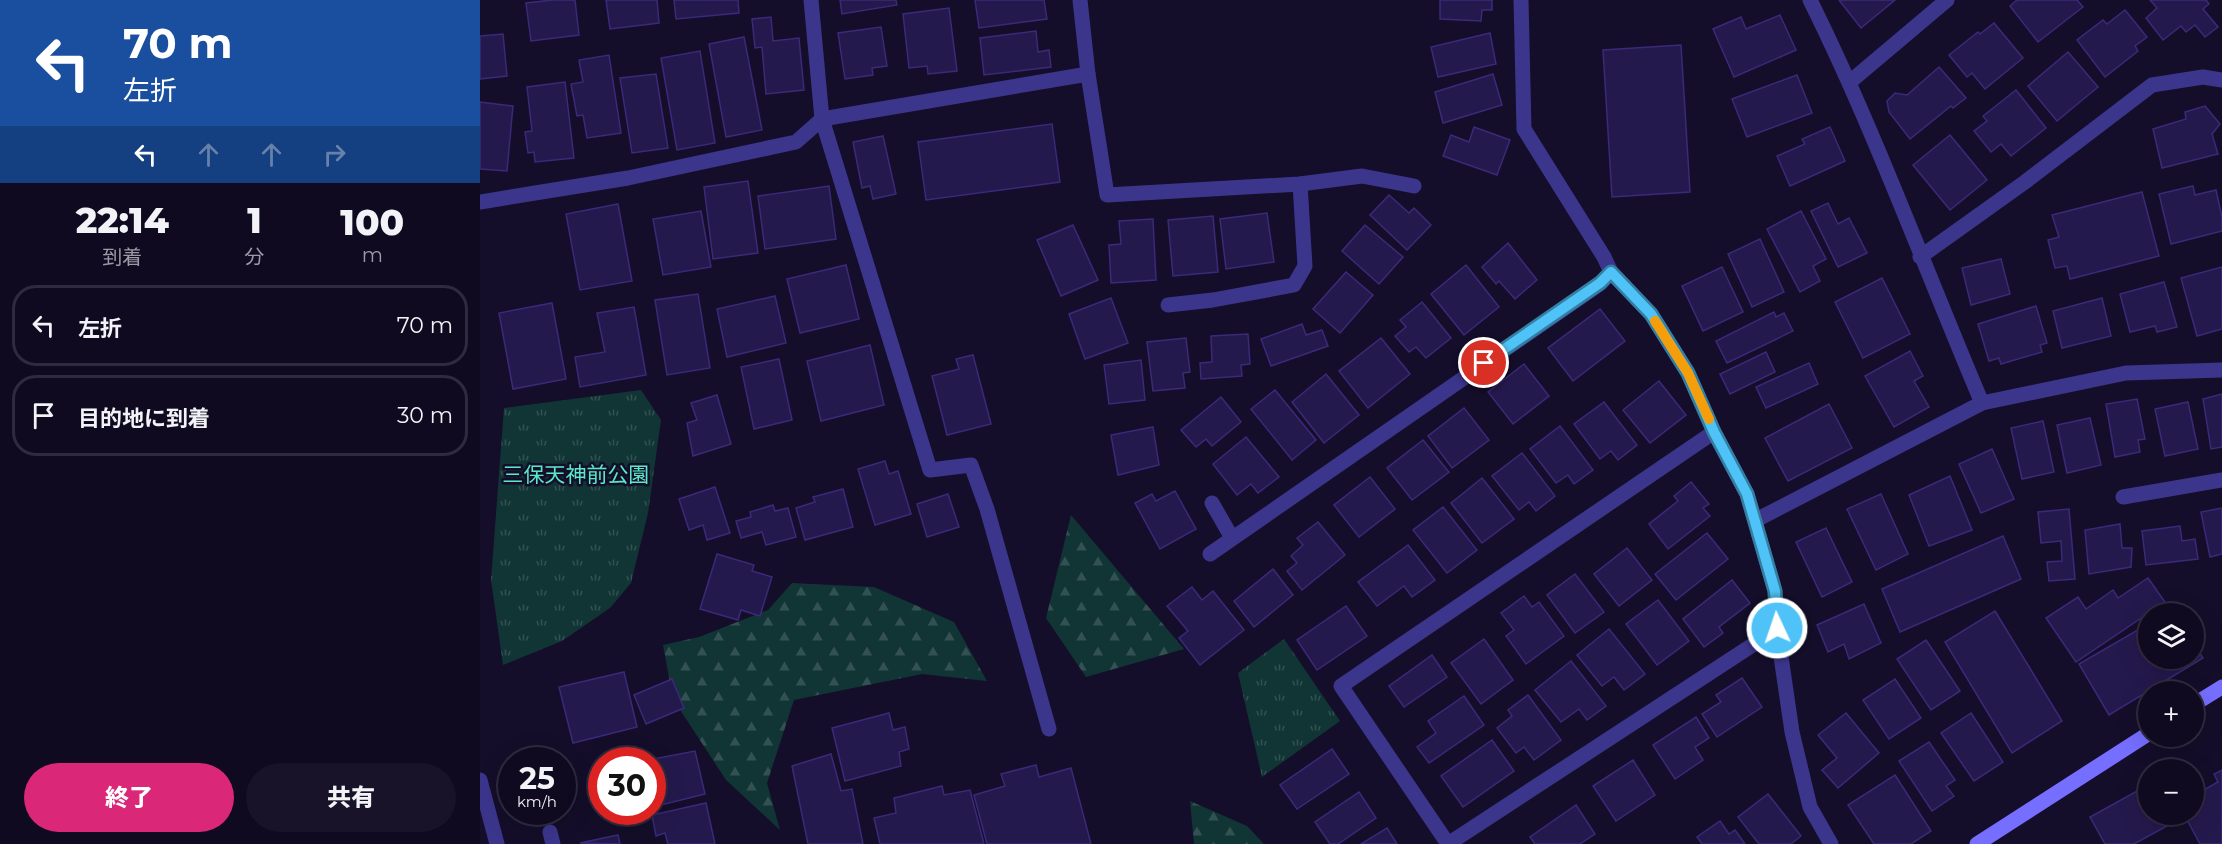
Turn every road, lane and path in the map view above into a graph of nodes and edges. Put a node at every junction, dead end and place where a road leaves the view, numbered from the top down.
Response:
1 (811, 0) edge
2 (1080, 0) edge
3 (1521, 0) edge
4 (1810, 0) edge
5 (1947, 0) edge
6 (1088, 74) junction
7 (2222, 80) edge
8 (1851, 81) junction
9 (822, 119) junction
10 (1300, 184) junction
11 (1414, 186) dead end
12 (480, 202) edge
13 (1920, 257) junction
14 (1611, 272) junction
15 (1168, 305) dead end
16 (2222, 370) edge
17 (1982, 404) junction
18 (1714, 432) junction
19 (2222, 480) edge
20 (2123, 497) dead end
21 (1212, 503) dead end
22 (1756, 520) junction
23 (1232, 538) junction
24 (1210, 554) dead end
25 (1777, 628) junction
26 (2222, 687) edge
27 (2204, 698) edge
28 (1049, 729) dead end
29 (2138, 740) edge
30 (480, 780) edge
31 (497, 844) edge
32 (1448, 844) edge
33 (1831, 844) edge
34 (1977, 844) edge

1 - 9 street
2 - 6 street
3 - 14 street
4 - 8 street
5 - 8 street
6 - 9 street
6 - 10 street
7 - 13 street
8 - 13 street
9 - 12 street
9 - 28 street
10 - 11 street
10 - 15 street
13 - 17 street
14 - 18 street
14 - 23 street
16 - 17 street
17 - 22 street
18 - 22 street
18 - 32 street
19 - 20 street
21 - 23 street
22 - 25 street
23 - 24 street
25 - 32 street
25 - 33 street
26 - 27 street
29 - 34 street
30 - 31 street

